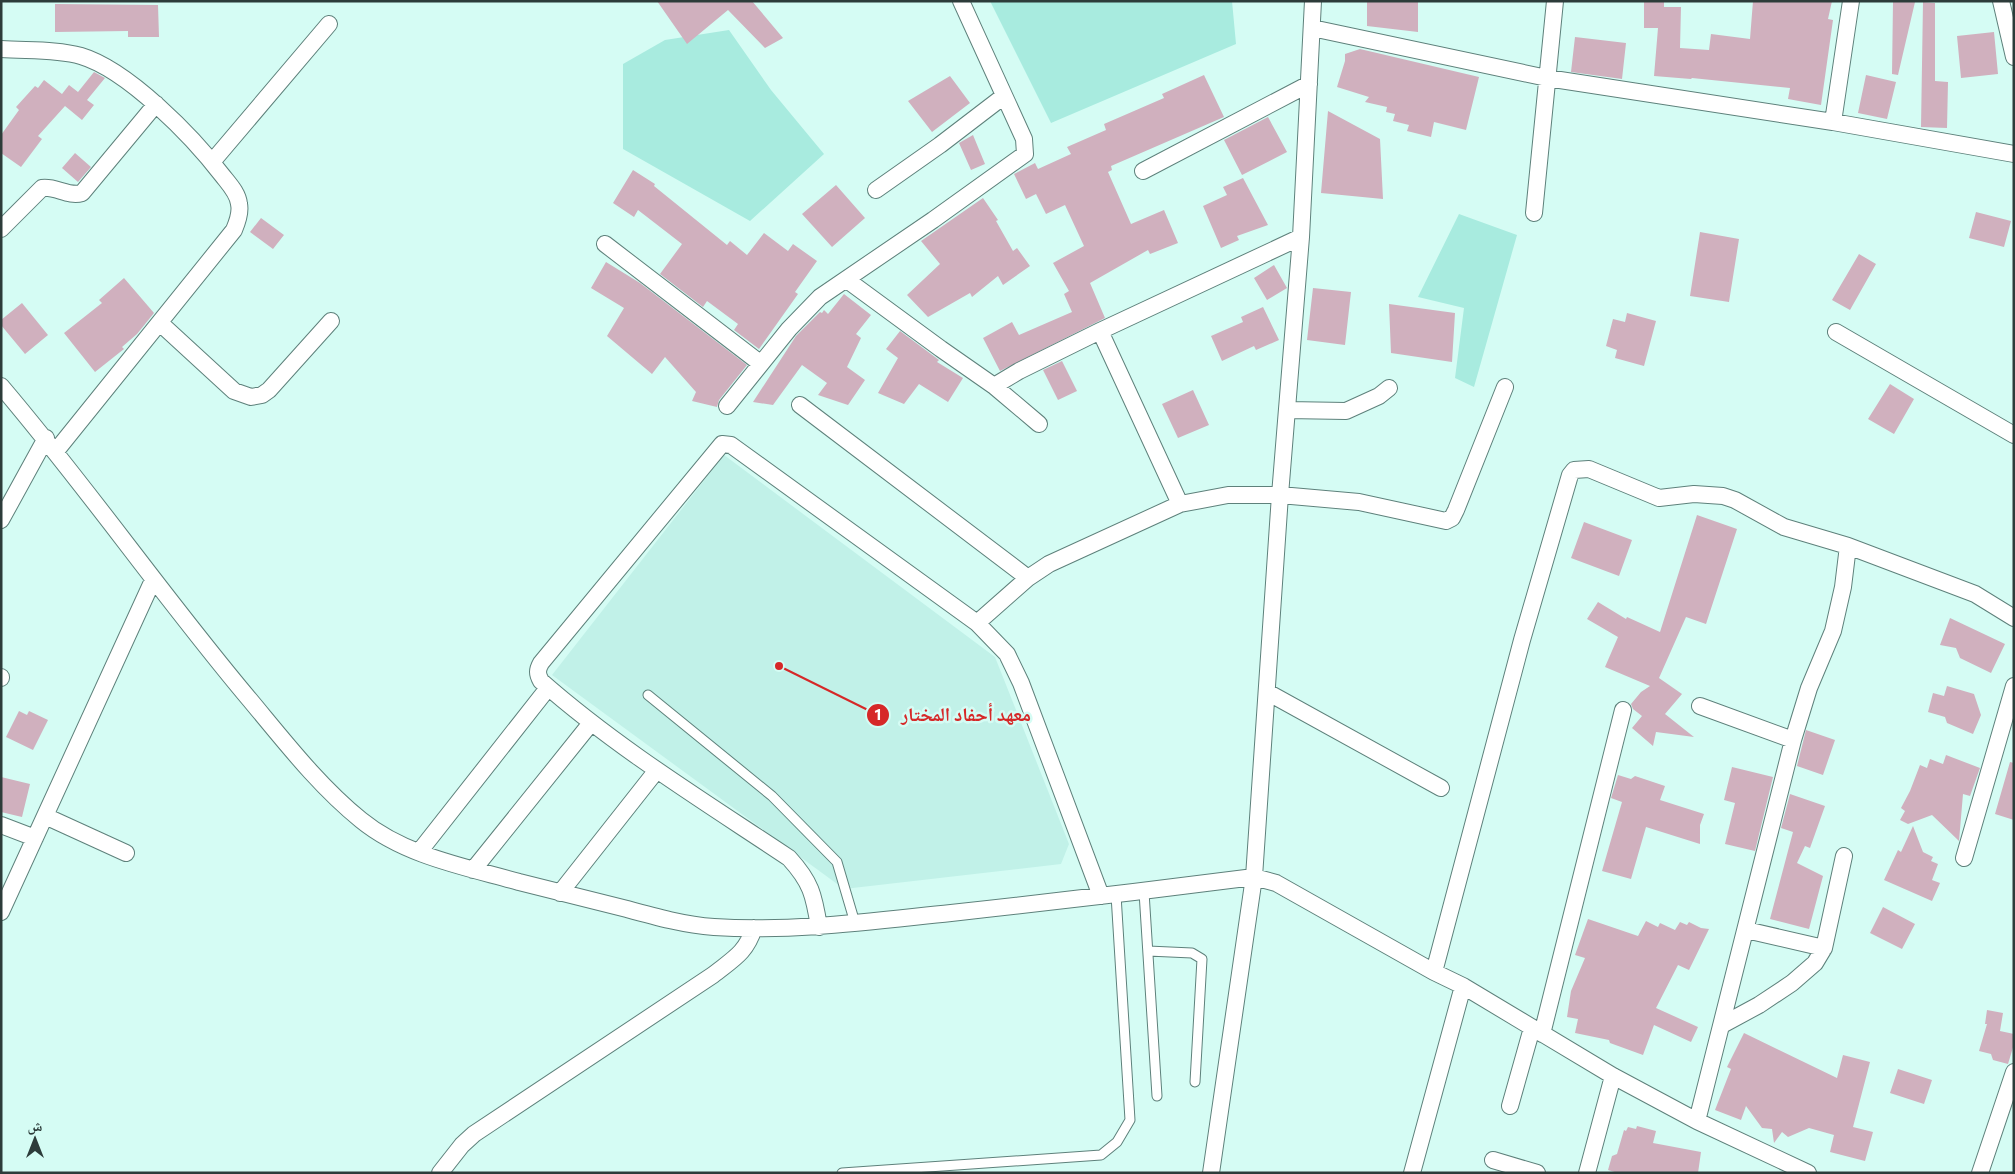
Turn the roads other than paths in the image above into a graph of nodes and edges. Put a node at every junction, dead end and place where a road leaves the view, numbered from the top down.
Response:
1 (961, 1) edge
2 (1313, 1) edge
3 (1555, 1) edge
4 (1851, 1) edge
5 (2001, 1) edge
6 (329, 24) dead end
7 (1312, 28) junction
8 (1, 49) edge
9 (2014, 57) edge
10 (1547, 78) junction
11 (1309, 84) junction
12 (1004, 96) junction
13 (156, 104) junction
14 (1833, 122) junction
15 (2014, 154) edge
16 (212, 162) junction
17 (1143, 171) dead end
18 (876, 190) dead end
19 (1534, 213) dead end
20 (1, 229) edge
21 (1301, 237) junction
22 (605, 244) dead end
23 (847, 280) junction
24 (332, 321) dead end
25 (160, 323) junction
26 (1100, 331) junction
27 (1836, 332) dead end
28 (760, 363) junction
29 (1, 386) edge
30 (994, 386) junction
31 (1505, 387) dead end
32 (1389, 388) dead end
33 (727, 406) dead end
34 (800, 406) dead end
35 (1287, 410) junction
36 (1038, 424) dead end
37 (2014, 434) edge
38 (51, 445) junction
39 (1280, 495) junction
40 (1180, 504) junction
41 (1, 520) edge
42 (1848, 546) junction
43 (1028, 578) junction
44 (153, 580) junction
45 (2014, 618) edge
46 (976, 623) junction
47 (2014, 686) edge
48 (548, 688) junction
49 (1267, 692) junction
50 (648, 695) dead end
51 (1700, 706) dead end
52 (1623, 710) dead end
53 (591, 723) junction
54 (1793, 740) junction
55 (656, 770) junction
56 (1441, 788) dead end
57 (45, 816) junction
58 (1, 825) edge
59 (35, 838) junction
60 (419, 852) junction
61 (126, 853) dead end
62 (1844, 856) dead end
63 (1964, 858) dead end
64 (473, 870) junction
65 (1254, 877) junction
66 (1144, 892) junction
67 (560, 893) junction
68 (1109, 896) junction
69 (1, 912) edge
70 (855, 923) junction
71 (819, 927) junction
72 (754, 928) junction
73 (1746, 930) junction
74 (1824, 948) junction
75 (1148, 951) junction
76 (1434, 972) junction
77 (1463, 986) junction
78 (1722, 1024) junction
79 (1537, 1031) junction
80 (2014, 1072) edge
81 (1613, 1076) junction
82 (1195, 1082) dead end
83 (1157, 1096) dead end
84 (1510, 1106) dead end
85 (1696, 1121) junction
86 (1493, 1160) dead end
87 (440, 1173) edge
88 (842, 1173) edge
89 (1211, 1173) edge
90 (1412, 1173) edge
91 (1537, 1173) edge
92 (1587, 1173) edge
93 (1808, 1173) edge
94 (1980, 1173) edge

1 - 12 street
2 - 7 street
3 - 10 street
4 - 14 street
5 - 9 street
6 - 16 street
7 - 10 street
7 - 11 street
8 - 13 street
10 - 14 street
10 - 19 street
11 - 17 street
11 - 21 street
12 - 18 street
12 - 23 street
13 - 16 street
13 - 20 street
14 - 15 street
16 - 25 street
21 - 26 street
21 - 35 street
22 - 28 street
23 - 28 street
23 - 30 street
24 - 25 street
25 - 38 street
26 - 30 street
26 - 40 street
27 - 37 street
28 - 33 street
29 - 38 street
30 - 36 street
31 - 39 street
32 - 35 street
34 - 43 street
35 - 39 street
38 - 41 street
38 - 44 street
39 - 40 street
39 - 49 street
40 - 43 street
42 - 45 street
42 - 54 street
42 - 76 street
43 - 46 street
44 - 57 street
44 - 60 street
46 - 48 street
46 - 68 street
47 - 63 street
48 - 53 street
48 - 60 street
49 - 56 street
49 - 65 street
50 - 70 lane
51 - 54 street
52 - 79 street
53 - 55 street
53 - 64 street
54 - 73 street
55 - 67 street
55 - 71 street
57 - 59 street
57 - 61 street
58 - 59 street
59 - 69 street
60 - 64 street
62 - 74 street
64 - 67 street
65 - 66 street
65 - 76 street
65 - 89 street
66 - 68 street
66 - 75 lane
67 - 72 street
68 - 70 street
68 - 88 lane
70 - 71 street
71 - 72 street
72 - 87 street
73 - 74 street
73 - 78 street
74 - 78 street
75 - 82 lane
75 - 83 lane
76 - 77 street
77 - 79 street
77 - 90 street
78 - 85 street
79 - 81 street
79 - 84 street
80 - 94 street
81 - 85 street
81 - 92 street
85 - 93 street
86 - 91 street

